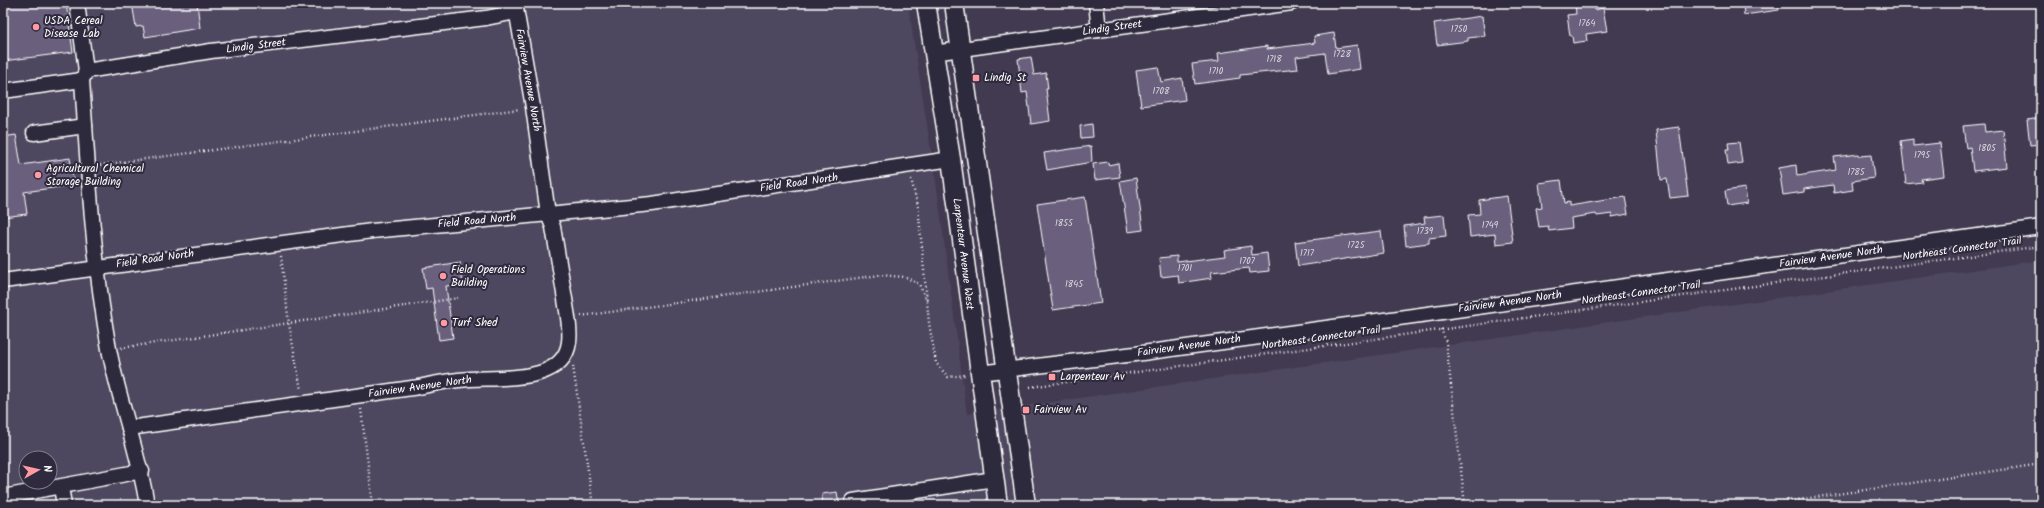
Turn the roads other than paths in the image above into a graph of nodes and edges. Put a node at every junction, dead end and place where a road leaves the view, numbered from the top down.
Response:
1 (77, 3) edge
2 (926, 3) edge
3 (954, 3) edge
4 (1096, 3) edge
5 (1292, 3) edge
6 (515, 8) edge
7 (1099, 30) junction
8 (961, 49) junction
9 (933, 52) junction
10 (84, 76) junction
11 (3, 91) edge
12 (85, 126) junction
13 (34, 133) dead end
14 (951, 159) junction
15 (548, 214) junction
16 (2041, 227) edge
17 (97, 267) junction
18 (3, 281) edge
19 (1006, 368) junction
20 (979, 373) junction
21 (129, 428) junction
22 (142, 471) junction
23 (994, 479) junction
24 (61, 487) junction
25 (3, 497) edge
26 (853, 501) dead end
27 (64, 505) edge
28 (147, 505) edge
29 (998, 505) edge
30 (1026, 505) edge

1 - 10 street
2 - 9 main road, Larpenteur Avenue West
3 - 8 main road
4 - 7 street
5 - 7 street, Lindig Street
6 - 10 street, Lindig Street
6 - 15 street, Fairview Avenue North
7 - 8 street, Lindig Street
8 - 9 street, Lindig Street
8 - 19 main road
9 - 14 main road, Larpenteur Avenue West
10 - 11 street, Lindig Street
10 - 12 street
12 - 13 street
12 - 17 street
14 - 15 street, Field Road North
14 - 20 main road, Larpenteur Avenue West
15 - 17 street, Field Road North
15 - 21 street, Fairview Avenue North
16 - 19 street, Fairview Avenue North
17 - 18 street, Field Road North
17 - 21 street
19 - 20 street, Fairview Avenue North
19 - 30 main road
20 - 23 main road, Larpenteur Avenue West
21 - 22 street
22 - 24 street
22 - 28 street
23 - 26 street
23 - 29 main road, Larpenteur Avenue West
24 - 25 street
24 - 27 street

